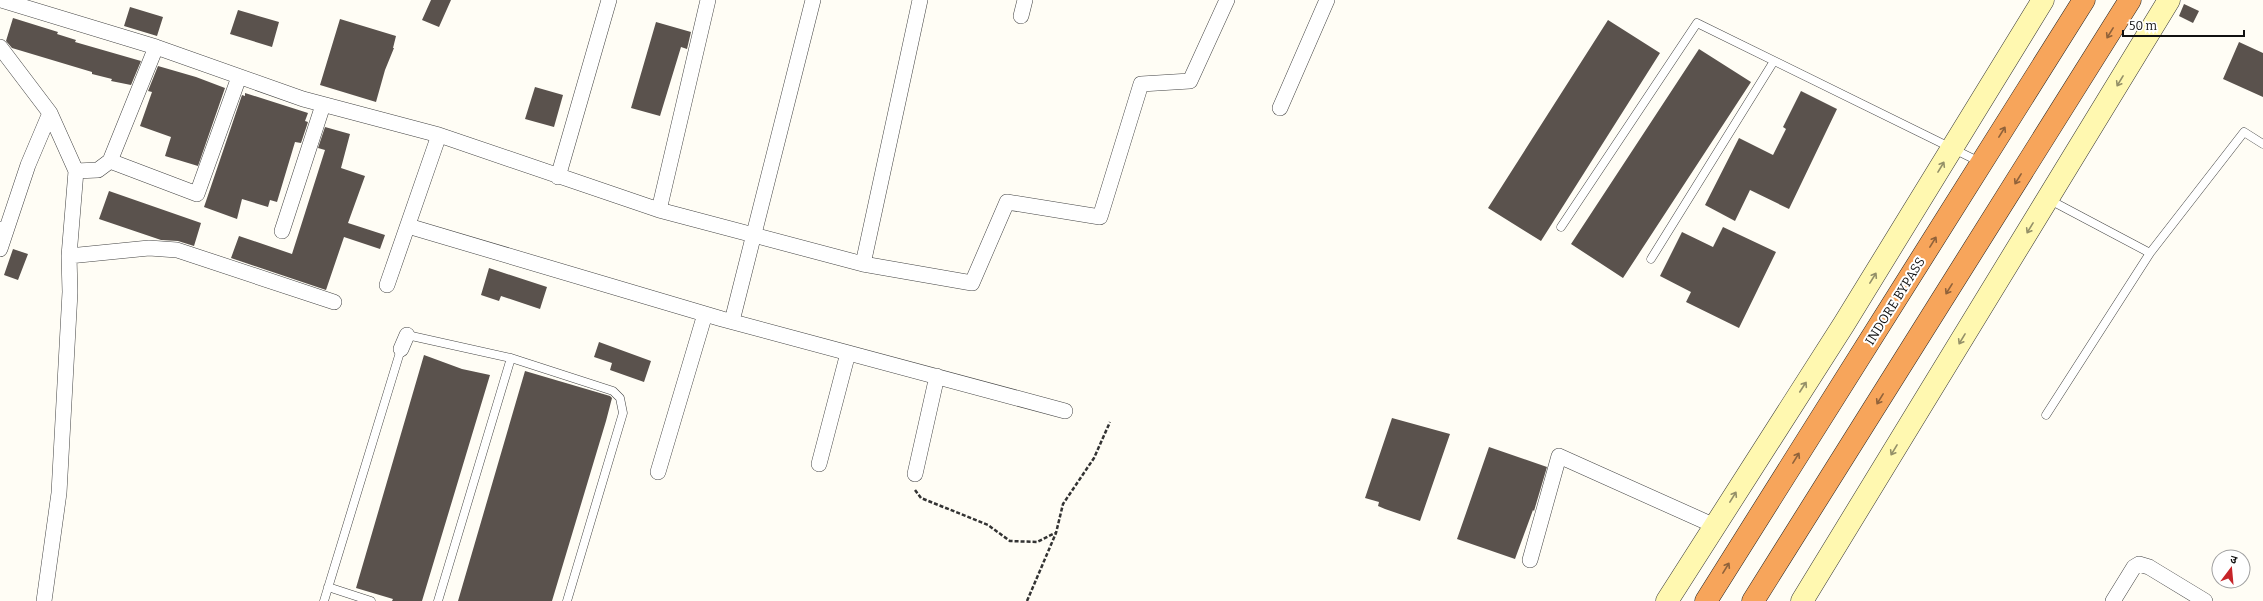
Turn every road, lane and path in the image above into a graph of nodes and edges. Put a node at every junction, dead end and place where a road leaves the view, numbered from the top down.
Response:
1 (1, 0) edge
2 (607, 0) edge
3 (708, 0) edge
4 (813, 0) edge
5 (920, 0) edge
6 (1025, 0) edge
7 (1227, 0) edge
8 (1327, 0) edge
9 (2044, 0) edge
10 (2084, 0) edge
11 (2130, 0) edge
12 (2169, 0) edge
13 (1021, 16) dead end
14 (0, 47) edge
15 (156, 47) junction
16 (1774, 61) junction
17 (239, 77) junction
18 (323, 105) junction
19 (1280, 108) dead end
20 (50, 113) junction
21 (439, 135) junction
22 (2263, 144) edge
23 (1952, 148) junction
24 (110, 161) junction
25 (1982, 163) junction
26 (76, 171) junction
27 (558, 177) junction
28 (2048, 199) junction
29 (659, 210) junction
30 (408, 226) junction
31 (1561, 227) dead end
32 (3, 230) edge
33 (282, 231) dead end
34 (755, 236) junction
35 (0, 248) edge
36 (2150, 253) junction
37 (69, 256) junction
38 (1651, 259) dead end
39 (863, 264) junction
40 (387, 285) dead end
41 (334, 302) dead end
42 (705, 314) junction
43 (732, 321) junction
44 (406, 335) joint
45 (401, 350) joint
46 (848, 353) junction
47 (511, 358) junction
48 (937, 376) junction
49 (1065, 411) dead end
50 (2046, 415) dead end
51 (1110, 422) dead end
52 (819, 464) dead end
53 (658, 472) dead end
54 (915, 474) joint
55 (1715, 526) junction
56 (1056, 533) junction
57 (1530, 560) dead end
58 (328, 587) junction
59 (44, 601) edge
60 (324, 601) edge
61 (371, 601) edge
62 (438, 601) edge
63 (566, 601) edge
64 (1027, 601) edge
65 (1667, 601) edge
66 (1706, 601) edge
67 (1753, 601) edge
68 (1802, 601) edge
69 (2113, 601) edge
70 (2205, 601) edge

1 - 15 street
2 - 27 street
3 - 29 street
4 - 34 street
5 - 39 street
6 - 13 street
7 - 39 street
8 - 19 street
9 - 23 street
25 -> 10 highway, INDORE BYPASS
11 -> 67 highway
12 -> 28 street
14 - 20 street
15 - 17 street
15 - 24 street
16 - 23 lane
16 - 31 lane
16 - 38 lane
17 - 18 street
17 - 24 street
18 - 21 street
18 - 33 street
20 - 26 street
20 - 32 street
21 - 27 street
21 - 30 street
22 - 36 lane
23 - 25 lane
55 -> 23 street
24 - 26 street
66 -> 25 highway, INDORE BYPASS
26 - 37 street
27 - 29 street
28 - 36 lane
28 -> 68 street
29 - 34 street
30 - 40 street
30 - 42 street
32 - 35 street
34 - 39 street
34 - 43 street
36 - 50 lane
37 - 41 street
37 - 59 street
42 - 43 street
42 - 53 street
43 - 46 street
44 - 45 street
44 - 47 lane
45 - 58 lane
46 - 48 street
46 - 52 street
47 - 62 lane
47 - 63 lane
48 - 49 street
48 - 54 street
51 - 56 path
54 - 56 path
55 - 57 street
55 - 65 street
56 - 64 path
58 - 60 lane
58 - 61 lane
69 - 70 street

